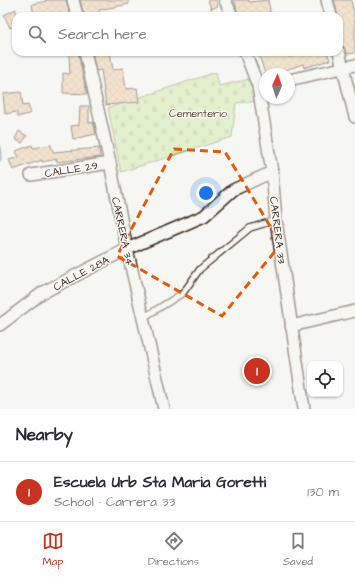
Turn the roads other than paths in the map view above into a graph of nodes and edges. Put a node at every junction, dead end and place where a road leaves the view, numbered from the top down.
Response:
1 (73, 0) edge
2 (225, 0) edge
3 (327, 0) edge
4 (76, 12) edge
5 (230, 12) edge
6 (330, 12) edge
7 (86, 56) edge
8 (248, 56) edge
9 (340, 56) edge
10 (355, 65) edge
11 (342, 68) junction
12 (295, 79) edge
13 (259, 80) edge
14 (264, 104) edge
15 (355, 117) edge
16 (110, 163) junction
17 (272, 172) junction
18 (31, 175) dead end
19 (276, 220) junction
20 (127, 249) junction
21 (355, 311) edge
22 (143, 318) junction
23 (1, 323) edge
24 (291, 326) junction
25 (164, 409) edge
26 (304, 409) edge

1 - 4 street
2 - 5 street
3 - 6 street
7 - 16 street, CARRERA 34
8 - 13 street, CARRERA 33
9 - 11 street
10 - 11 street
11 - 12 street
11 - 15 street
14 - 17 street, CARRERA 33
16 - 18 street, CALLE 29
16 - 20 street, CARRERA 34
17 - 19 street, CARRERA 33
17 - 20 street, CALLE 28A
19 - 22 lane
19 - 24 street, CARRERA 33
20 - 22 street, CARRERA 34
20 - 23 street, CALLE 28A
21 - 24 street
22 - 25 street, CARRERA 34
24 - 26 street, CARRERA 33

